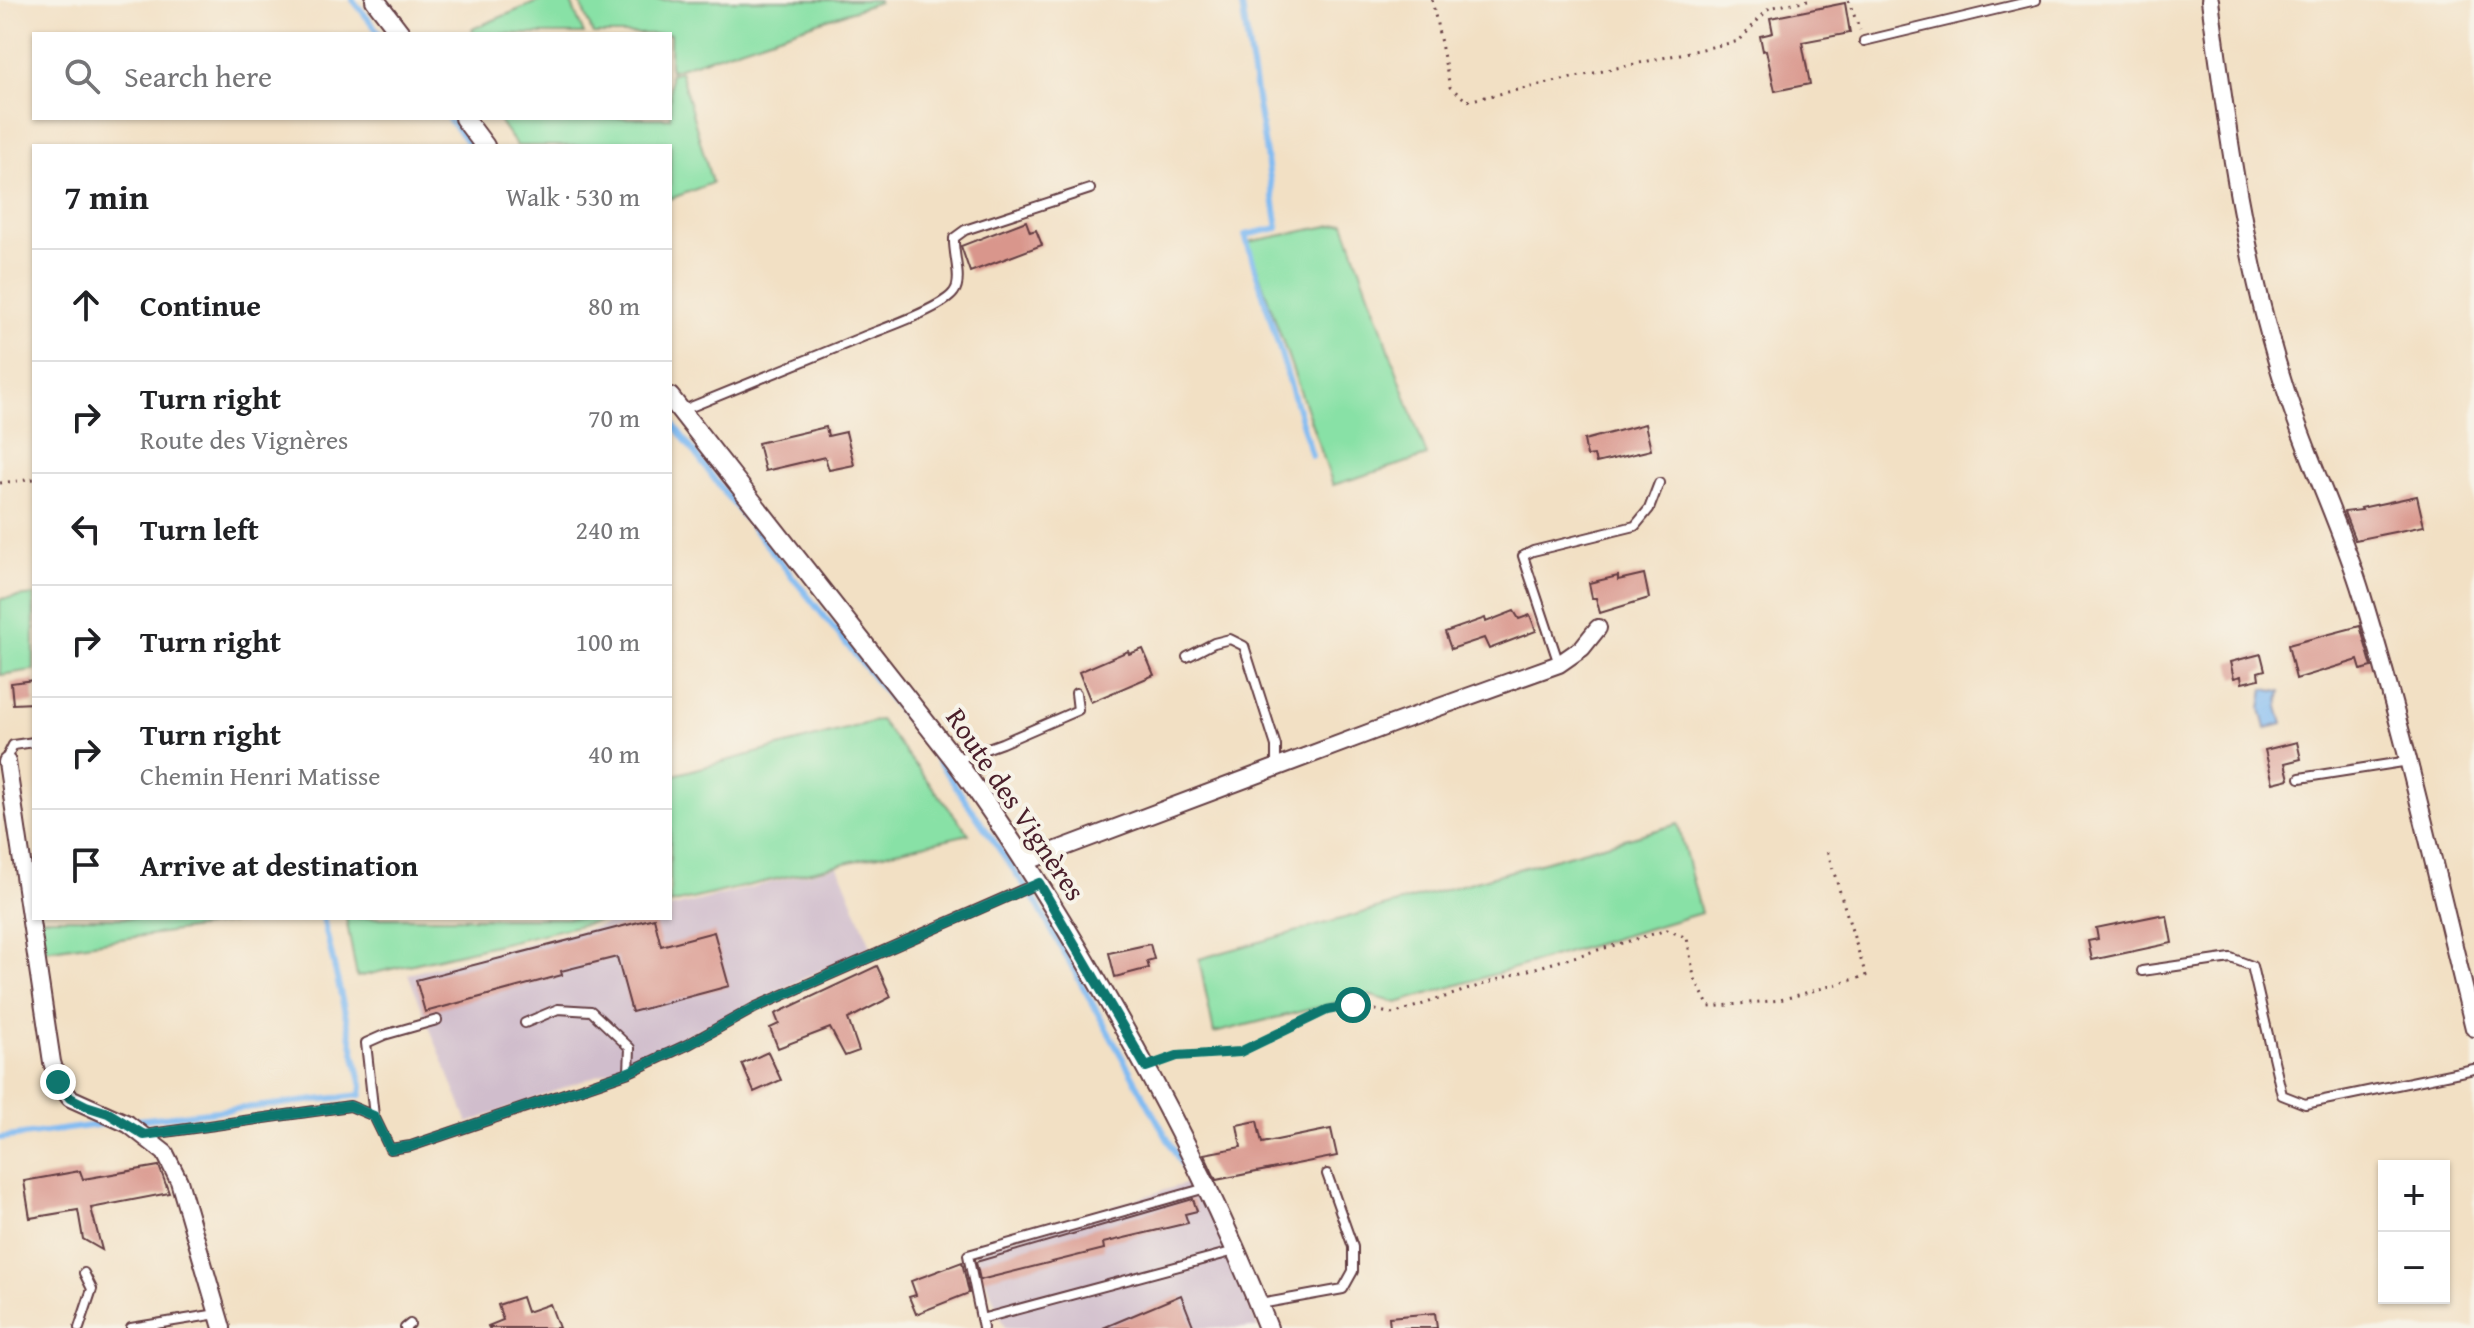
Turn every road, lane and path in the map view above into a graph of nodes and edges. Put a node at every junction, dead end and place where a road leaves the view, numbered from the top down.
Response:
1 (375, 0) edge
2 (1432, 0) edge
3 (1808, 0) edge
4 (1848, 0) edge
5 (2036, 0) edge
6 (2210, 0) edge
7 (399, 32) edge
8 (1864, 41) joint
9 (466, 120) edge
10 (484, 144) edge
11 (1090, 189) dead end
12 (675, 404) edge
13 (32, 479) edge
14 (0, 483) edge
15 (1659, 483) dead end
16 (1598, 628) dead end
17 (1187, 657) dead end
18 (1559, 664) junction
19 (1076, 693) dead end
20 (32, 742) edge
21 (955, 760) junction
22 (2409, 761) junction
23 (3, 764) edge
24 (1276, 767) junction
25 (2300, 778) dead end
26 (6, 797) edge
27 (1827, 850) dead end
28 (1025, 862) junction
29 (1039, 883) junction
30 (2142, 971) dead end
31 (437, 1020) dead end
32 (525, 1023) dead end
33 (2474, 1028) edge
34 (1146, 1067) junction
35 (2474, 1069) edge
36 (629, 1072) junction
37 (374, 1116) junction
38 (144, 1135) junction
39 (1327, 1174) dead end
40 (1206, 1188) junction
41 (1235, 1250) junction
42 (84, 1273) dead end
43 (1259, 1304) junction
44 (220, 1321) edge
45 (982, 1323) edge
46 (79, 1328) edge
47 (131, 1328) edge
48 (1268, 1328) edge

1 - 7 street
2 - 3 path
4 - 8 path
5 - 8 lane
6 - 22 street
9 - 10 street
11 - 12 lane
12 - 21 street, Route des Vignères
13 - 14 path
15 - 18 lane
16 - 18 street
17 - 24 lane
18 - 24 street
19 - 21 lane
20 - 23 lane
21 - 28 street, Route des Vignères
22 - 25 lane
22 - 33 street
23 - 26 street
24 - 28 street
26 - 38 street
27 - 34 path
28 - 29 street, Route des Vignères
29 - 34 street, Route des Vignères
29 - 36 lane
30 - 35 lane
31 - 37 lane
32 - 36 lane
34 - 40 street, Route des Vignères
36 - 37 lane
37 - 38 lane
38 - 44 street
39 - 43 lane
40 - 41 street, Route des Vignères
40 - 45 lane
41 - 43 street, Route des Vignères
41 - 45 lane
42 - 46 lane
43 - 48 street, Route des Vignères
44 - 47 lane

